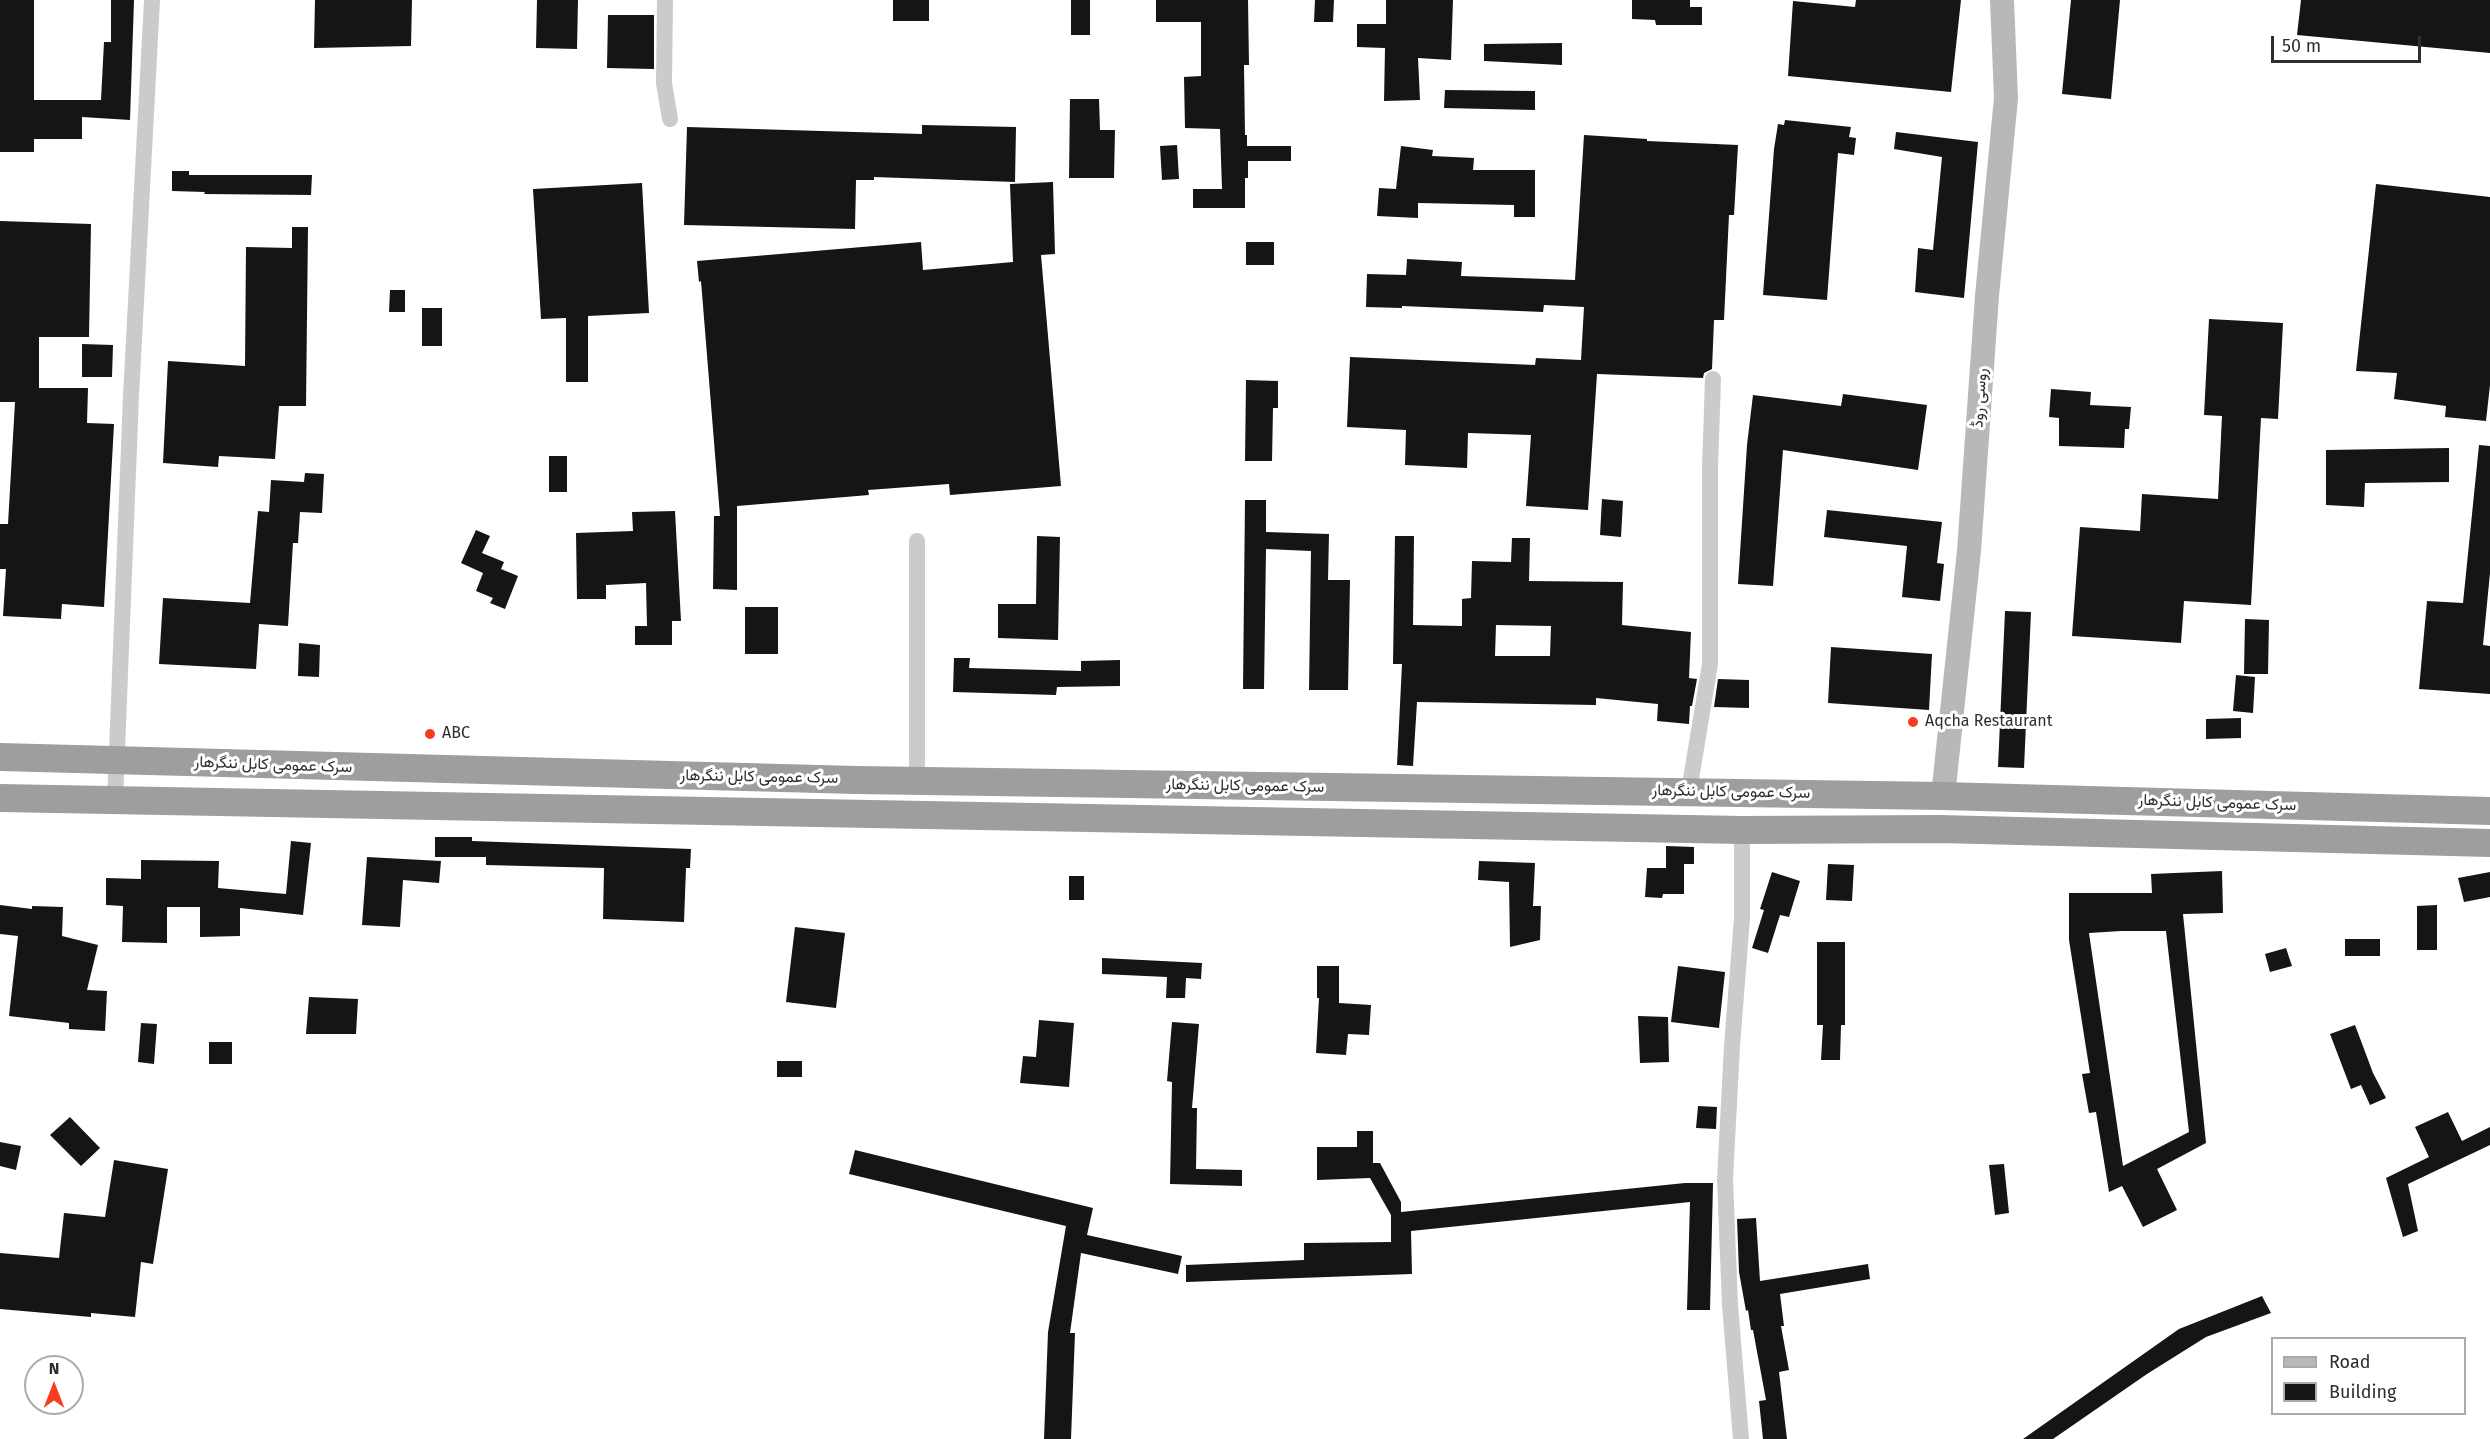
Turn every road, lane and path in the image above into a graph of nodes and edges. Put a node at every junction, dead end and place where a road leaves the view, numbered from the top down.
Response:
1 (152, 0) edge
2 (665, 0) edge
3 (2002, 0) edge
4 (670, 119) dead end
5 (1713, 379) dead end
6 (917, 541) dead end
7 (0, 757) edge
8 (117, 760) junction
9 (917, 780) junction
10 (1225, 786) junction
11 (1689, 791) junction
12 (1943, 796) junction
13 (0, 798) edge
14 (115, 800) junction
15 (2490, 811) edge
16 (1225, 821) junction
17 (1742, 830) junction
18 (2490, 843) edge
19 (1741, 1439) edge

1 - 8 street
2 - 4 street
3 - 12 main road, روسی روڈ
5 - 11 street
6 - 9 street
7 - 8 highway, سرک عمومی کابل ننگرهار
8 - 9 highway, سرک عمومی کابل ننگرهار
8 - 14 street
9 - 10 highway, سرک عمومی کابل ننگرهار
10 - 11 highway, سرک عمومی کابل ننگرهار
10 - 16 highway
11 - 12 highway, سرک عمومی کابل ننگرهار
12 - 15 highway, سرک عمومی کابل ننگرهار
13 - 14 highway, سرک عمومی کابل ننگرهار
14 - 16 highway, سرک عمومی کابل ننگرهار
16 - 17 highway, سرک عمومی کابل ننگرهار
17 - 18 highway, سرک عمومی کابل ننگرهار
17 - 19 street

